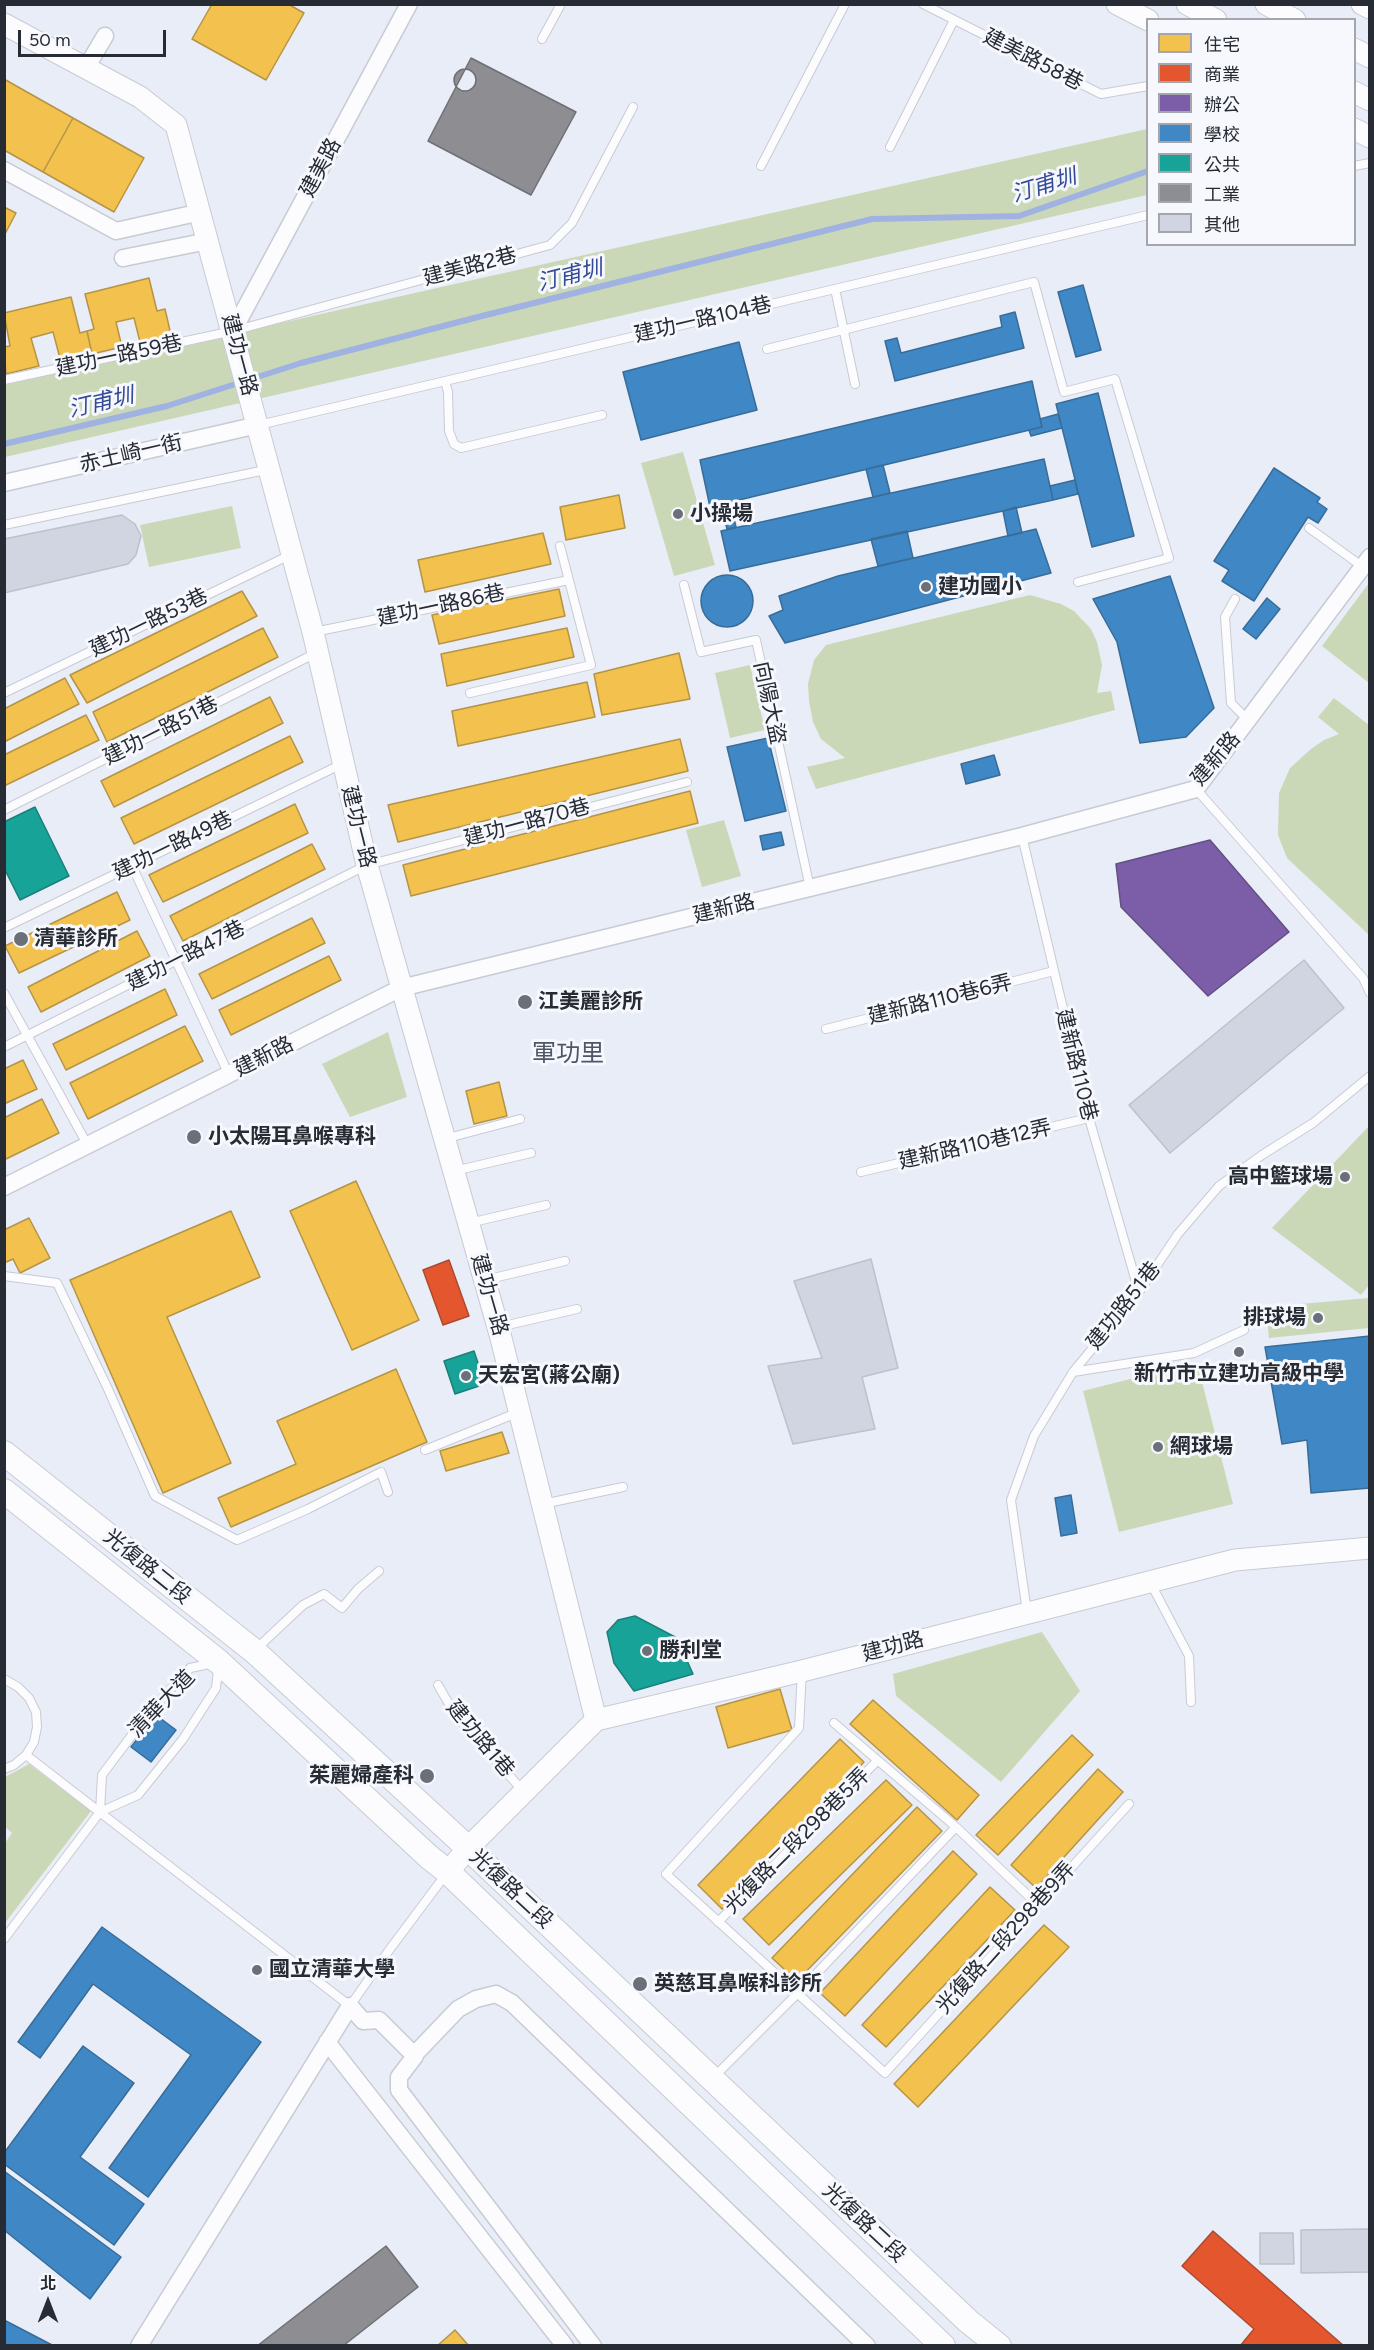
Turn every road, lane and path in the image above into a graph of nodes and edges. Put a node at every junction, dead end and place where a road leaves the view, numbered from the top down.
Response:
1 (410, 4) edge
2 (561, 4) edge
3 (845, 4) edge
4 (923, 4) edge
5 (1117, 4) edge
6 (1187, 4) edge
7 (1362, 4) edge
8 (1370, 8) edge
9 (1212, 18) edge
10 (1146, 19) edge
11 (954, 20) junction
12 (4, 24) edge
13 (105, 36) dead end
14 (542, 39) dead end
15 (1356, 50) edge
16 (1370, 57) edge
17 (86, 68) junction
18 (1146, 86) edge
19 (1356, 93) edge
20 (1370, 100) edge
21 (633, 107) dead end
22 (1356, 130) edge
23 (1370, 137) edge
24 (890, 147) dead end
25 (761, 166) dead end
26 (4, 170) edge
27 (201, 212) junction
28 (1146, 215) edge
29 (208, 241) junction
30 (123, 258) dead end
31 (835, 289) junction
32 (844, 330) junction
33 (235, 338) junction
34 (767, 349) dead end
35 (4, 380) edge
36 (445, 381) junction
37 (855, 384) dead end
38 (602, 415) dead end
39 (258, 425) junction
40 (270, 469) junction
41 (4, 483) edge
42 (4, 525) edge
43 (1309, 528) dead end
44 (560, 546) dead end
45 (292, 554) junction
46 (1367, 564) edge
47 (569, 580) junction
48 (1078, 582) dead end
49 (684, 585) dead end
50 (1235, 599) dead end
51 (316, 642) junction
52 (4, 693) edge
53 (470, 693) dead end
54 (1248, 720) junction
55 (342, 764) junction
56 (687, 782) dead end
57 (1196, 789) junction
58 (4, 810) edge
59 (1022, 836) junction
60 (367, 865) junction
61 (132, 866) junction
62 (810, 888) junction
63 (4, 928) edge
64 (176, 960) junction
65 (1054, 971) junction
66 (401, 987) junction
67 (4, 993) edge
68 (1370, 993) edge
69 (826, 1029) dead end
70 (27, 1035) junction
71 (4, 1047) edge
72 (229, 1075) junction
73 (1370, 1076) edge
74 (1089, 1118) junction
75 (520, 1119) dead end
76 (444, 1139) junction
77 (87, 1144) junction
78 (531, 1153) dead end
79 (453, 1171) junction
80 (861, 1172) dead end
81 (4, 1187) edge
82 (546, 1205) dead end
83 (468, 1223) junction
84 (565, 1261) dead end
85 (4, 1276) edge
86 (485, 1280) junction
87 (1139, 1292) junction
88 (577, 1309) dead end
89 (498, 1327) junction
90 (1244, 1330) dead end
91 (1073, 1372) junction
92 (520, 1412) junction
93 (425, 1450) dead end
94 (4, 1453) edge
95 (623, 1487) dead end
96 (4, 1491) edge
97 (388, 1492) dead end
98 (543, 1504) junction
99 (1370, 1548) edge
100 (379, 1571) dead end
101 (1150, 1581) junction
102 (1027, 1612) junction
103 (246, 1645) junction
104 (219, 1662) junction
105 (801, 1671) junction
106 (4, 1679) edge
107 (438, 1685) dead end
108 (1191, 1702) dead end
109 (596, 1720) junction
110 (834, 1723) dead end
111 (26, 1755) junction
112 (877, 1761) junction
113 (4, 1769) edge
114 (524, 1792) junction
115 (1129, 1803) dead end
116 (99, 1812) junction
117 (956, 1827) junction
118 (468, 1848) junction
119 (448, 1872) junction
120 (1037, 1904) junction
121 (718, 1922) junction
122 (4, 1939) edge
123 (797, 1994) junction
124 (350, 2006) junction
125 (327, 2042) junction
126 (414, 2055) junction
127 (712, 2079) junction
128 (139, 2346) edge
129 (565, 2346) edge
130 (593, 2346) edge
131 (867, 2346) edge
132 (943, 2346) edge
133 (999, 2346) edge

1 - 33 street, 建美路
2 - 14 lane
3 - 25 lane
4 - 11 lane, 建美路58巷
5 - 10 street
6 - 9 street
7 - 8 street
11 - 18 lane, 建美路58巷
11 - 24 lane
12 - 17 street, 建功一路
13 - 17 street
15 - 16 street
17 - 27 street, 建功一路
19 - 20 street
21 - 33 lane, 建美路2巷
22 - 23 street
26 - 27 street
27 - 29 street, 建功一路
28 - 31 lane, 建功一路104巷
29 - 30 street
29 - 33 street, 建功一路
31 - 32 lane
31 - 36 lane, 建功一路104巷
32 - 34 lane
32 - 37 lane
32 - 48 lane
33 - 35 lane, 建功一路59巷
33 - 39 street, 建功一路
36 - 38 lane
36 - 39 lane, 建功一路104巷
39 - 40 street, 建功一路
39 - 41 street, 赤土崎一街
40 - 42 lane
40 - 45 street, 建功一路
43 - 46 lane
44 - 47 lane
45 - 51 street, 建功一路
45 - 52 lane, 建功一路53巷
46 - 54 street, 建新路
47 - 51 lane, 建功一路86巷
47 - 53 lane
49 - 62 lane, 向陽大盜
50 - 54 lane
51 - 55 street, 建功一路
51 - 58 lane, 建功一路51巷
54 - 57 street, 建新路
55 - 60 street, 建功一路
55 - 61 lane, 建功一路49巷
56 - 60 lane, 建功一路70巷
57 - 59 street, 建新路
57 - 68 lane
59 - 62 street, 建新路
59 - 65 lane, 建新路110巷
60 - 64 lane, 建功一路47巷
60 - 66 street, 建功一路
61 - 63 lane, 建功一路49巷
61 - 64 lane
62 - 66 street, 建新路
64 - 70 lane, 建功一路47巷
64 - 72 lane
65 - 69 lane, 建新路110巷6弄
65 - 74 lane, 建新路110巷
66 - 72 street, 建新路
66 - 76 street, 建功一路
67 - 70 lane
70 - 71 lane, 建功一路47巷
70 - 77 lane
72 - 77 street, 建新路
73 - 87 lane, 建功路51巷
74 - 80 lane, 建新路110巷12弄
74 - 87 lane, 建新路110巷
75 - 76 lane
76 - 79 street, 建功一路
77 - 81 street, 建新路
78 - 79 lane
79 - 83 street, 建功一路
82 - 83 lane
83 - 86 street, 建功一路
84 - 86 lane
85 - 97 lane
86 - 89 street, 建功一路
87 - 91 lane, 建功路51巷
88 - 89 lane
89 - 92 street, 建功一路
90 - 91 lane
91 - 102 lane, 建功路51巷
92 - 93 lane
92 - 98 street, 建功一路
94 - 103 main road, 光復路二段
95 - 98 lane
96 - 104 main road, 光復路二段
98 - 109 street, 建功一路
99 - 101 street, 建功路
100 - 103 lane
101 - 102 street, 建功路
101 - 108 lane
102 - 105 street, 建功路
103 - 104 street
103 - 118 main road, 光復路二段
104 - 116 lane, 清華大道
104 - 116 lane, 清華大道
104 - 119 main road, 光復路二段
105 - 109 street, 建功路
105 - 121 lane
106 - 111 lane
107 - 114 lane, 建功路1巷
109 - 114 street
110 - 112 lane
111 - 113 lane
111 - 116 lane
112 - 117 lane
112 - 121 lane, 光復路二段298巷5弄
114 - 118 street
115 - 120 lane, 光復路二段298巷9弄
116 - 122 lane, 清華大道
116 - 124 lane
117 - 120 lane
117 - 123 lane
118 - 119 street
118 - 127 main road, 光復路二段
119 - 124 lane
119 - 132 main road, 光復路二段
120 - 123 lane, 光復路二段298巷9弄
121 - 123 lane
123 - 127 lane
124 - 125 street
124 - 126 street
125 - 128 street
125 - 129 street
126 - 130 street
126 - 131 street
127 - 133 main road, 光復路二段

